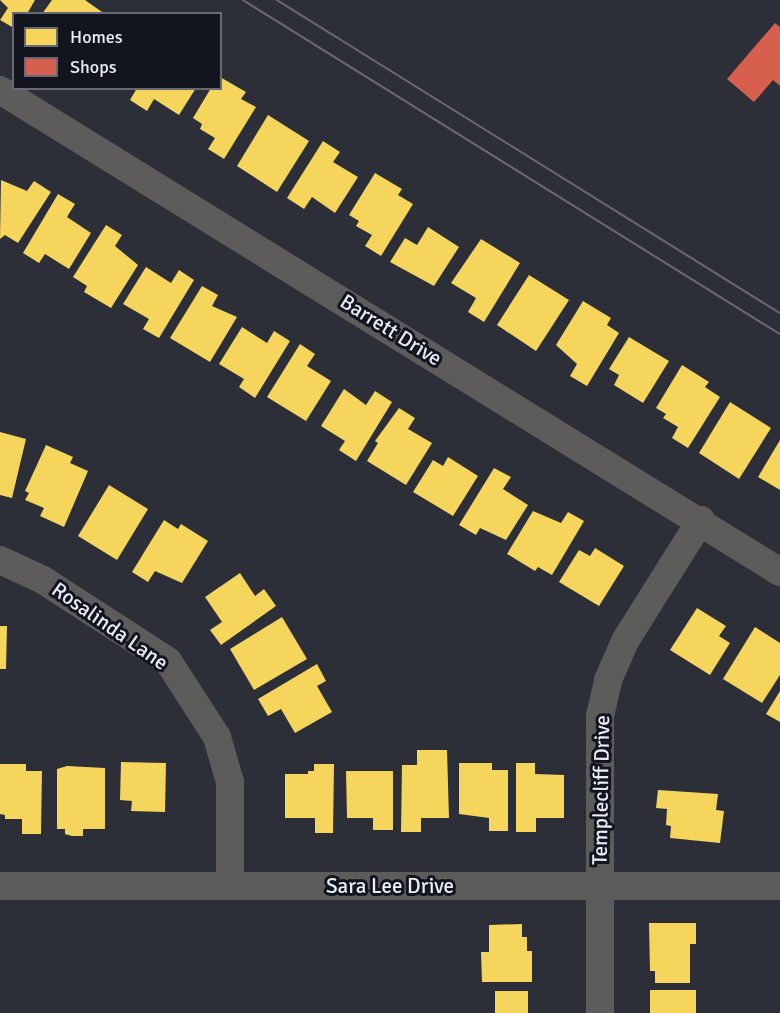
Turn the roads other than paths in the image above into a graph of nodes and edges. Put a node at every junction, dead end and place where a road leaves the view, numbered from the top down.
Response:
1 (0, 90) edge
2 (701, 520) junction
3 (0, 560) edge
4 (780, 572) edge
5 (0, 886) edge
6 (230, 886) junction
7 (780, 886) edge
8 (600, 887) junction
9 (600, 1013) edge

1 - 2 street, Barrett Drive
2 - 4 street, Barrett Drive
2 - 8 street, Templecliff Drive
3 - 6 street, Rosalinda Lane
5 - 6 street, Sara Lee Drive
6 - 8 street, Sara Lee Drive
7 - 8 street, Sara Lee Drive
8 - 9 street, Templecliff Drive

